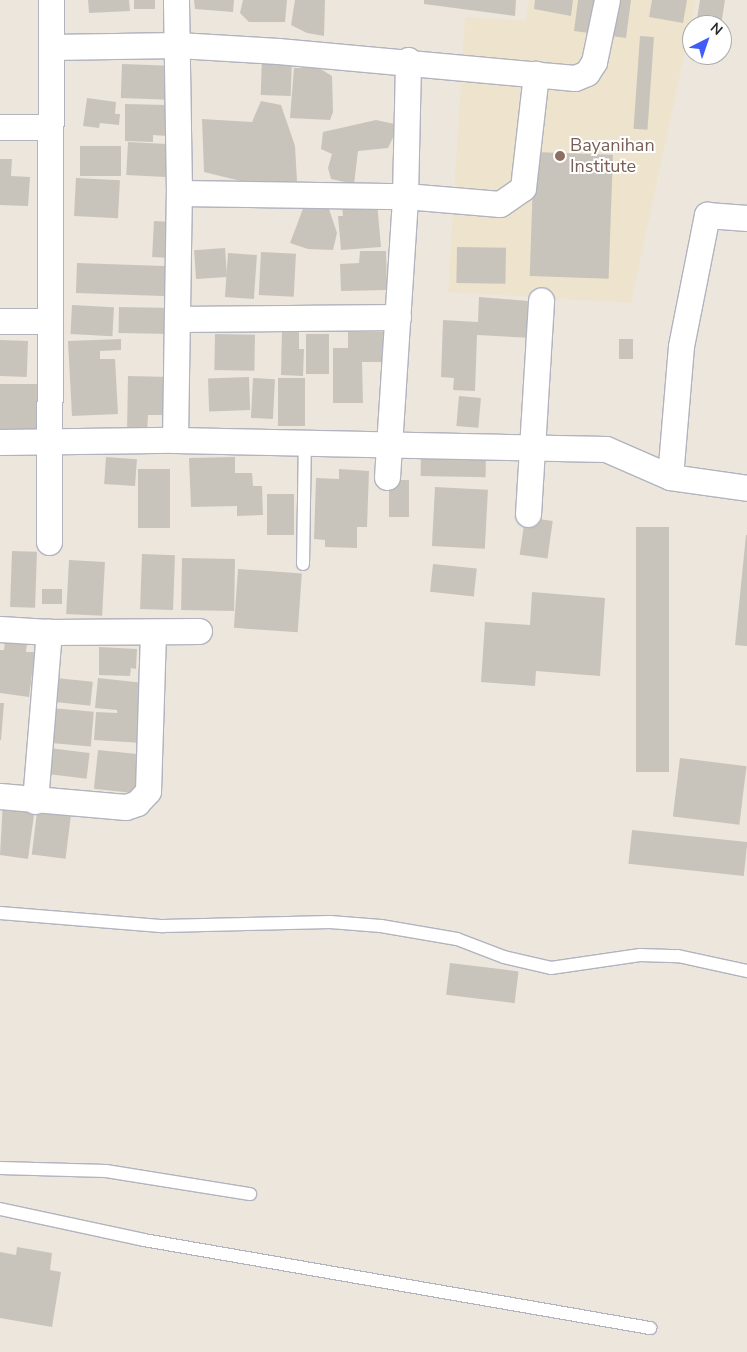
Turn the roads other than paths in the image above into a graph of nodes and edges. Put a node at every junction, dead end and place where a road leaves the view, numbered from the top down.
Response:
1 (51, 0) edge
2 (176, 0) edge
3 (607, 0) edge
4 (178, 45) junction
5 (51, 47) junction
6 (408, 60) junction
7 (536, 74) junction
8 (0, 127) edge
9 (50, 127) junction
10 (179, 193) junction
11 (405, 196) junction
12 (747, 218) edge
13 (541, 300) dead end
14 (398, 317) junction
15 (177, 319) junction
16 (0, 321) edge
17 (50, 321) junction
18 (176, 440) junction
19 (0, 442) edge
20 (48, 442) junction
21 (305, 444) junction
22 (389, 446) junction
23 (533, 450) junction
24 (670, 477) junction
25 (387, 478) dead end
26 (747, 488) edge
27 (528, 514) dead end
28 (49, 542) dead end
29 (303, 564) dead end
30 (0, 629) edge
31 (199, 631) dead end
32 (49, 632) junction
33 (153, 632) junction
34 (0, 796) edge
35 (35, 801) junction
36 (0, 914) edge
37 (747, 971) edge
38 (0, 1168) edge
39 (250, 1194) dead end
40 (0, 1209) edge
41 (650, 1328) dead end

1 - 5 street
2 - 4 street
3 - 7 street
4 - 5 street
4 - 6 street
4 - 10 street
5 - 9 street
6 - 7 street
6 - 11 street
7 - 11 street
8 - 9 street
9 - 17 street
10 - 11 street
10 - 15 street
11 - 14 street
12 - 24 street
13 - 23 street
14 - 15 street
14 - 22 street
15 - 18 street
16 - 17 street
17 - 20 street
18 - 20 street
18 - 21 street
19 - 20 street
20 - 28 street
21 - 22 street
21 - 29 lane
22 - 23 street
22 - 25 street
23 - 24 street
23 - 27 street
24 - 26 street
30 - 32 street
31 - 33 street
32 - 33 street
32 - 35 street
33 - 35 street
34 - 35 street
36 - 37 lane
38 - 39 lane
40 - 41 lane

